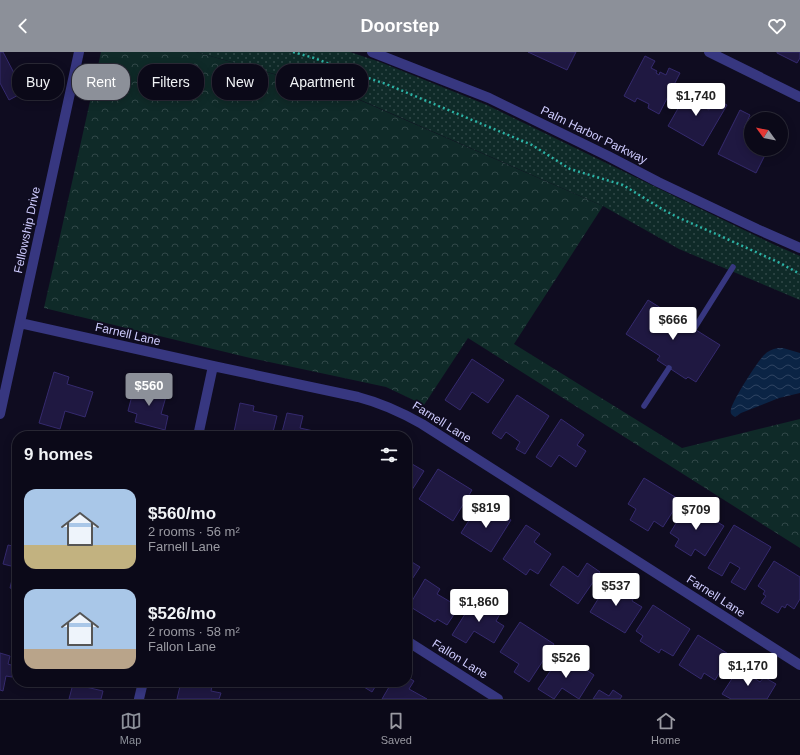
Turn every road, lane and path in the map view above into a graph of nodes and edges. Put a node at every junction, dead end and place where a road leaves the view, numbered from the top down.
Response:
1 (79, 52) edge
2 (293, 52) edge
3 (372, 52) edge
4 (715, 53) edge
5 (800, 97) edge
6 (800, 248) edge
7 (733, 267) dead end
8 (800, 274) edge
9 (20, 323) junction
10 (694, 329) dead end
11 (213, 366) junction
12 (669, 368) dead end
13 (644, 406) dead end
14 (0, 414) edge
15 (199, 431) edge
16 (412, 644) edge
17 (800, 665) edge
18 (142, 687) edge
19 (139, 699) edge
20 (498, 699) edge

1 - 9 street, Fellowship Drive
2 - 8 path
3 - 6 street, Palm Harbor Parkway
4 - 5 street
7 - 10 lane
9 - 11 street, Farnell Lane
9 - 14 street, Fellowship Drive
11 - 15 street
11 - 17 street, Farnell Lane
12 - 13 lane
16 - 20 street, Fallon Lane
18 - 19 street

